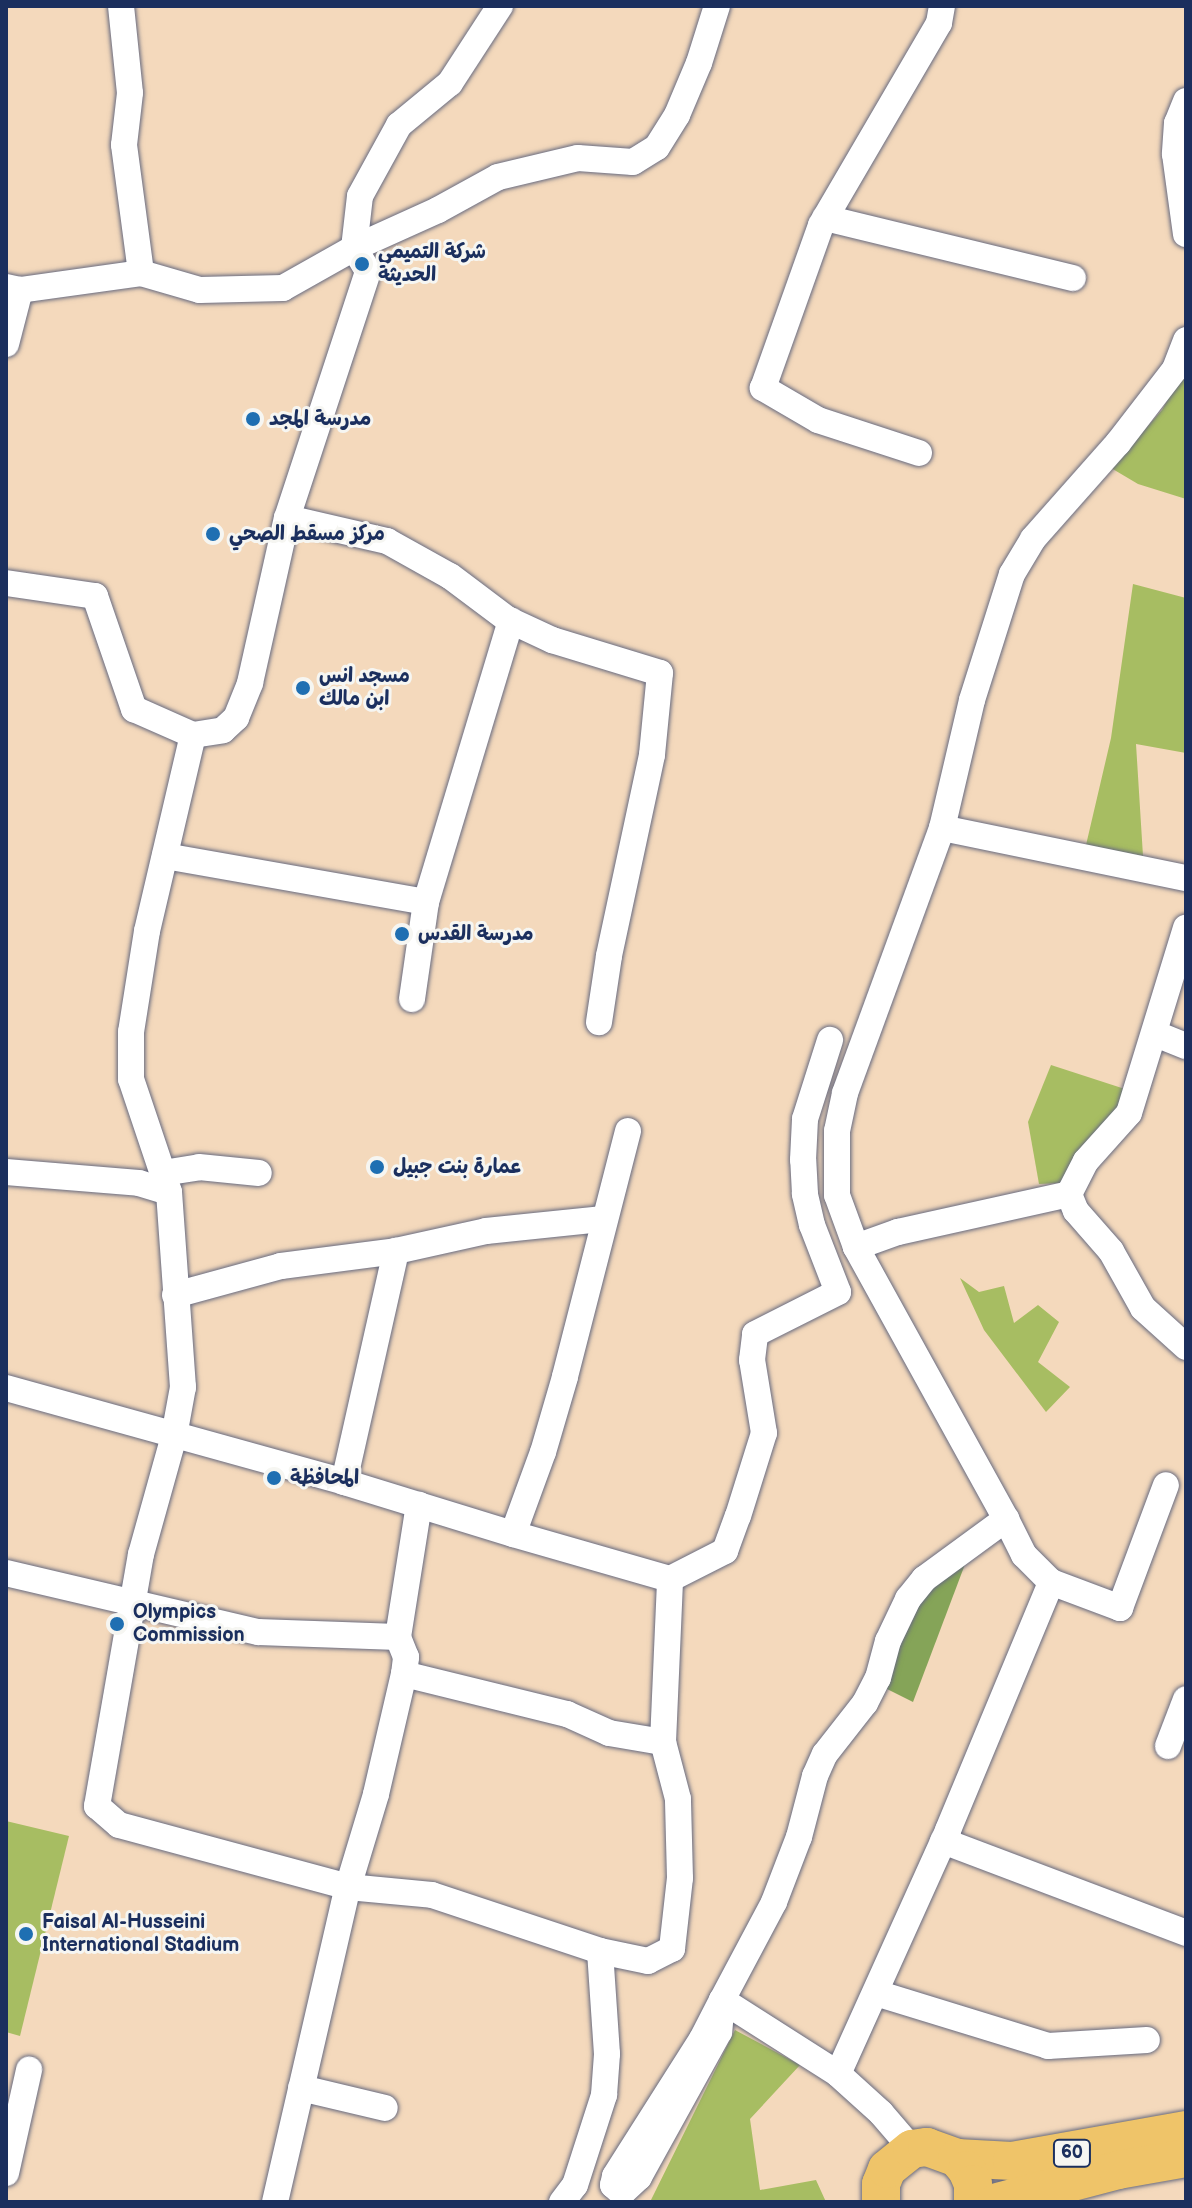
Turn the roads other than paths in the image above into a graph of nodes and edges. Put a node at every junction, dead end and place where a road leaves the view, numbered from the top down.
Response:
1 (121, 6) edge
2 (500, 6) edge
3 (717, 6) edge
4 (942, 6) edge
5 (1186, 101) edge
6 (825, 218) junction
7 (1186, 234) edge
8 (354, 248) junction
9 (141, 273) junction
10 (1073, 278) dead end
11 (13, 288) edge
12 (1186, 340) edge
13 (6, 344) edge
14 (919, 453) dead end
15 (287, 518) junction
16 (7, 590) edge
17 (511, 621) junction
18 (193, 735) junction
19 (942, 828) junction
20 (165, 856) junction
21 (1186, 878) edge
22 (426, 902) junction
23 (1186, 928) edge
24 (412, 999) dead end
25 (599, 1022) dead end
26 (1156, 1034) junction
27 (830, 1040) dead end
28 (1186, 1046) edge
29 (628, 1131) dead end
30 (6, 1172) edge
31 (259, 1173) dead end
32 (166, 1182) junction
33 (1069, 1194) junction
34 (603, 1219) junction
35 (856, 1247) junction
36 (396, 1251) junction
37 (175, 1295) junction
38 (1186, 1347) edge
39 (6, 1388) edge
40 (174, 1436) junction
41 (344, 1482) junction
42 (1166, 1485) dead end
43 (419, 1505) junction
44 (1006, 1519) junction
45 (513, 1534) junction
46 (6, 1573) edge
47 (670, 1579) junction
48 (1051, 1582) junction
49 (135, 1601) junction
50 (398, 1637) junction
51 (404, 1674) junction
52 (1186, 1699) edge
53 (663, 1742) junction
54 (1168, 1746) dead end
55 (943, 1841) junction
56 (348, 1887) junction
57 (1186, 1933) edge
58 (600, 1951) junction
59 (876, 1993) junction
60 (722, 2000) junction
61 (1147, 2040) dead end
62 (29, 2070) dead end
63 (838, 2074) junction
64 (301, 2088) junction
65 (385, 2108) dead end
66 (1186, 2130) edge
67 (912, 2149) junction
68 (957, 2158) junction
69 (1186, 2158) edge
70 (6, 2173) edge
71 (603, 2191) edge
72 (877, 2196) edge
73 (275, 2202) edge
74 (562, 2202) edge
75 (973, 2202) edge
76 (997, 2202) edge

1 - 9 street
2 - 8 street
3 - 8 street
4 - 6 street
5 - 7 street
6 - 10 street
6 - 14 street
8 - 9 street
8 - 15 street
9 - 11 street
11 - 13 street
12 - 19 street
15 - 17 street
15 - 18 street
16 - 18 street
17 - 22 street
17 - 25 street
18 - 20 street
19 - 21 street
19 - 35 street
20 - 22 street
20 - 32 street
22 - 24 street
23 - 26 street
26 - 28 street
26 - 33 street
27 - 47 street
29 - 34 street
30 - 32 street
31 - 32 street
32 - 37 street
33 - 35 street
33 - 38 street
34 - 36 street
34 - 45 street
35 - 44 street
36 - 37 street
36 - 41 street
37 - 40 street
39 - 40 street
40 - 41 street
40 - 49 street
41 - 43 street
42 - 48 street
43 - 45 street
43 - 50 street
44 - 48 street
44 - 60 street
45 - 47 street
46 - 49 street
47 - 53 street
48 - 55 street
49 - 50 street
49 - 56 street
50 - 51 street
51 - 53 street
51 - 56 street
52 - 54 street
53 - 58 street
55 - 57 street
55 - 59 street
56 - 58 street
56 - 64 street
58 - 74 street
59 - 61 street
59 - 63 street
60 - 63 street
60 - 71 street
62 - 70 street
63 - 67 street
64 - 65 street
64 - 73 street
66 - 68 highway, 60
67 - 68 highway, 60
67 - 72 highway
68 - 75 highway
69 - 76 highway, 60

